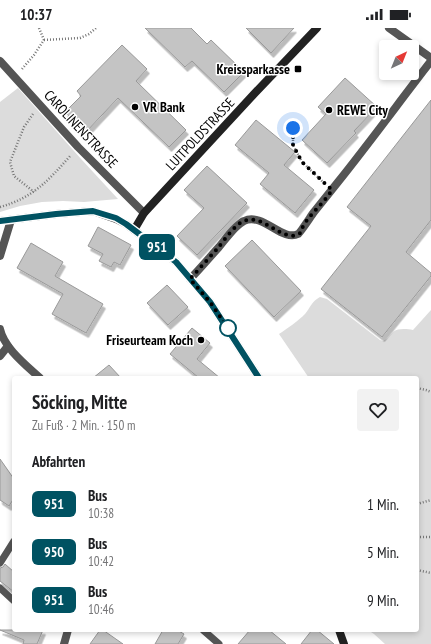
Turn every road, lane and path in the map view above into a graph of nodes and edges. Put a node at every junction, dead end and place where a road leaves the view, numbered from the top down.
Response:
1 (39, 28) edge
2 (96, 28) edge
3 (317, 28) edge
4 (389, 28) edge
5 (44, 40) junction
6 (431, 59) edge
7 (0, 61) edge
8 (15, 77) junction
9 (39, 105) junction
10 (293, 128) dead end
11 (78, 147) junction
12 (332, 190) junction
13 (34, 192) junction
14 (0, 207) edge
15 (144, 213) junction
16 (11, 220) junction
17 (0, 221) edge
18 (134, 230) junction
19 (0, 256) edge
20 (190, 279) junction
21 (0, 329) edge
22 (8, 346) junction
23 (0, 356) edge
24 (38, 376) edge
25 (258, 376) edge
26 (419, 388) edge
27 (431, 392) edge
28 (431, 500) edge
29 (419, 503) edge
30 (431, 537) edge
31 (419, 538) edge
32 (12, 544) edge
33 (0, 563) edge
34 (419, 570) edge
35 (431, 573) edge
36 (0, 588) edge
37 (12, 599) edge
38 (67, 632) edge
39 (205, 632) edge
40 (340, 632) edge
41 (64, 644) edge
42 (219, 644) edge
43 (344, 644) edge

1 - 5 path
2 - 5 path
3 - 15 street, LUITPOLDSTRASSE
4 - 6 street
5 - 8 path
6 - 12 street
7 - 8 street, CAROLINENSTRASSE
8 - 9 street, CAROLINENSTRASSE
9 - 11 street, CAROLINENSTRASSE
9 - 13 path
10 - 12 path
11 - 13 path
11 - 15 street, CAROLINENSTRASSE
12 - 20 street
13 - 14 path
15 - 18 street, LUITPOLDSTRASSE
16 - 17 street
16 - 18 street
16 - 19 street
18 - 20 street
20 - 25 street
21 - 22 street
22 - 23 street
22 - 24 street
26 - 27 path
28 - 29 path
30 - 31 path
32 - 33 lane
34 - 35 path
36 - 37 lane
38 - 41 street
39 - 42 lane
40 - 43 street

